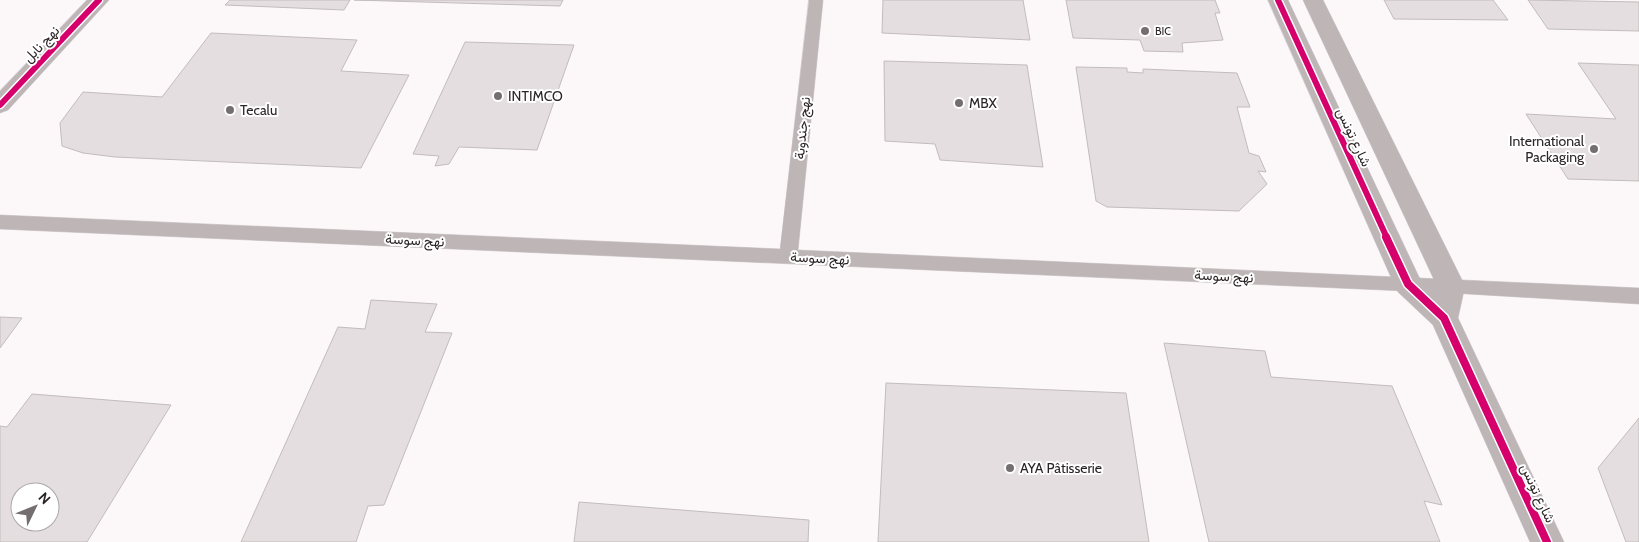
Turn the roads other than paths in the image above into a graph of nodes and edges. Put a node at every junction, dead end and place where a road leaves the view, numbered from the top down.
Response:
1 (100, 0) edge
2 (816, 0) edge
3 (1278, 0) edge
4 (1314, 0) edge
5 (0, 104) edge
6 (0, 222) edge
7 (788, 257) junction
8 (1408, 284) junction
9 (1451, 286) junction
10 (1639, 296) edge
11 (1444, 318) junction
12 (1547, 542) edge

1 - 5 street, نهج نابل
2 - 7 lane, نهج جندوبة
3 - 8 street, شارع تونس
4 - 9 street, شارع تونس
6 - 7 lane, نهج سوسة
7 - 8 lane, نهج سوسة
8 - 9 lane, نهج سوسة
8 - 11 street
9 - 10 lane, نهج سوسة
9 - 11 street
11 - 12 street, شارع تونس

